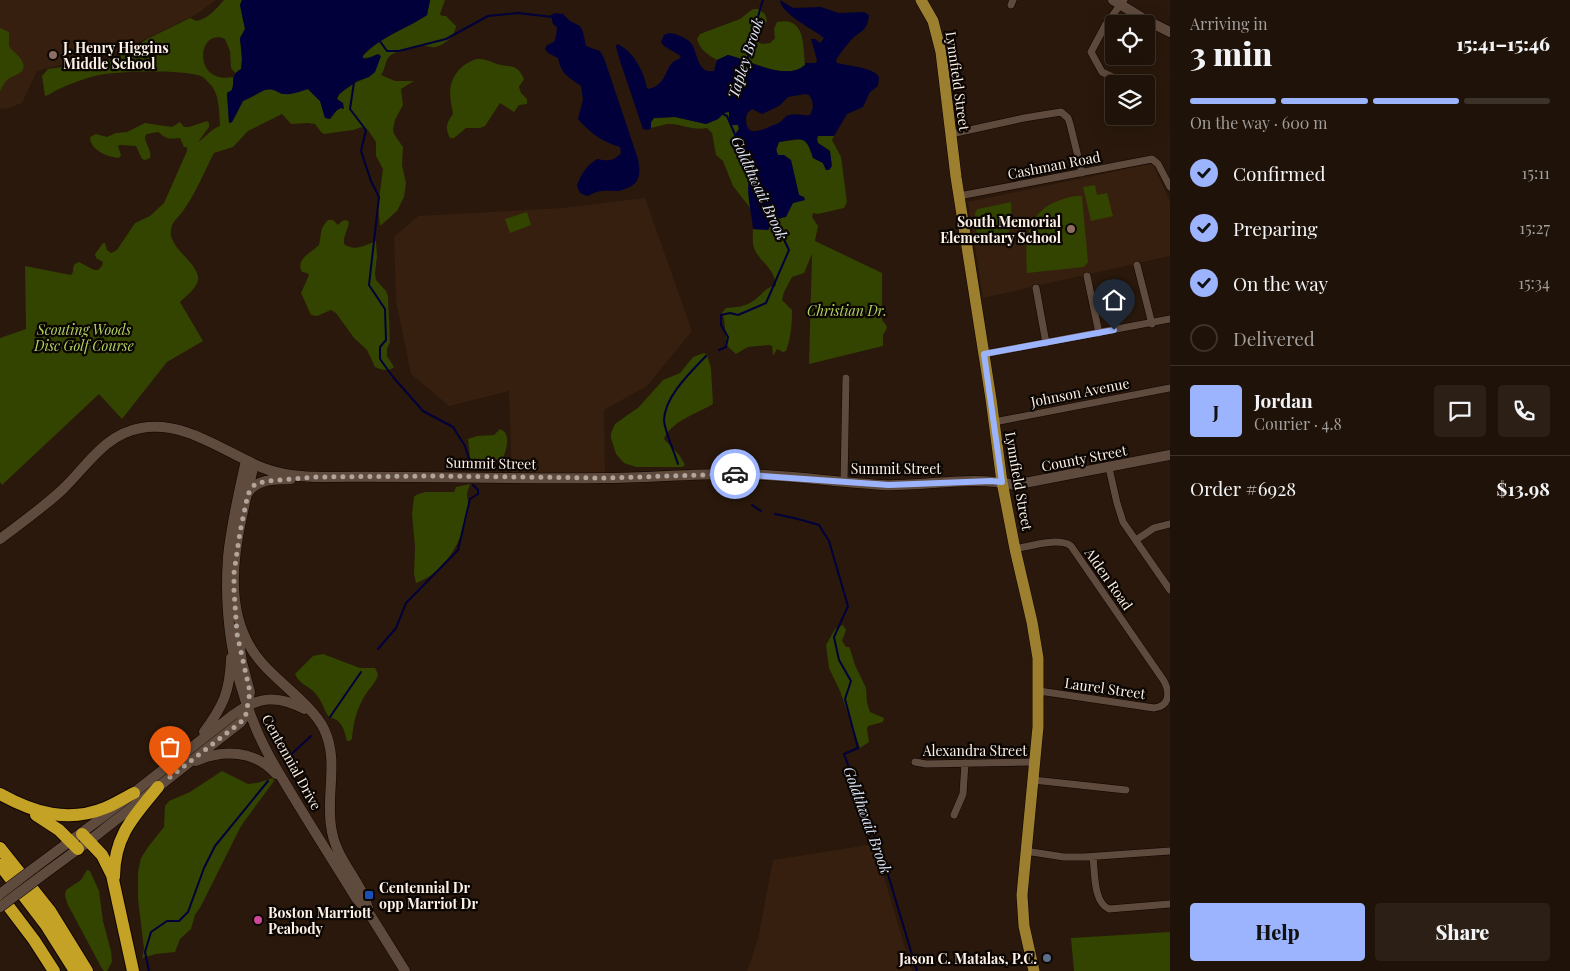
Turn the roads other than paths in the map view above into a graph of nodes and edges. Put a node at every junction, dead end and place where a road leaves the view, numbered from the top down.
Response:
1 (921, 0) edge
2 (1119, 2) edge
3 (1170, 32) edge
4 (1108, 75) edge
5 (951, 134) junction
6 (1082, 173) junction
7 (1169, 182) edge
8 (959, 196) junction
9 (1137, 265) dead end
10 (1088, 276) dead end
11 (1036, 288) dead end
12 (1170, 319) edge
13 (1152, 324) junction
14 (1099, 333) junction
15 (1046, 343) junction
16 (984, 354) junction
17 (846, 378) dead end
18 (1170, 388) edge
19 (994, 422) junction
20 (1170, 456) edge
21 (250, 462) junction
22 (1109, 468) junction
23 (313, 477) junction
24 (844, 482) junction
25 (1002, 482) junction
26 (248, 494) junction
27 (1170, 524) edge
28 (0, 539) edge
29 (1136, 540) junction
30 (1015, 549) junction
31 (1170, 590) edge
32 (235, 606) junction
33 (231, 642) junction
34 (1160, 674) joint
35 (1039, 691) junction
36 (247, 706) junction
37 (315, 716) junction
38 (184, 754) junction
39 (915, 762) dead end
40 (1035, 762) junction
41 (965, 763) junction
42 (181, 768) junction
43 (1033, 780) junction
44 (286, 786) junction
45 (158, 787) junction
46 (1126, 790) dead end
47 (134, 793) junction
48 (0, 794) edge
49 (18, 804) junction
50 (954, 815) dead end
51 (80, 841) junction
52 (0, 848) edge
53 (1025, 851) junction
54 (1170, 851) edge
55 (1093, 857) junction
56 (0, 865) edge
57 (37, 872) junction
58 (114, 882) junction
59 (0, 894) edge
60 (1170, 904) edge
61 (0, 907) edge
62 (369, 913) junction
63 (34, 940) junction
64 (44, 971) edge
65 (54, 971) edge
66 (75, 971) edge
67 (87, 971) edge
68 (133, 971) edge
69 (405, 971) edge
70 (1034, 971) edge

1 - 5 main road, Lynnfield Street
2 - 3 main road
2 - 4 street
5 - 6 street
5 - 8 main road, Lynnfield Street
6 - 7 street, Cashman Road
6 - 8 street, Cashman Road
8 - 16 main road, Lynnfield Street
9 - 13 street
10 - 14 street
11 - 15 street
12 - 13 street
13 - 14 street
14 - 15 street
15 - 16 street
16 - 19 main road, Lynnfield Street
17 - 24 street
18 - 19 street, Johnson Avenue
19 - 25 main road, Lynnfield Street
20 - 22 main road, County Street
21 - 23 main road, Summit Street
21 - 26 main road, Centennial Drive
21 - 28 main road, Summit Street
21 - 33 main road, Centennial Drive
22 - 25 main road, County Street
22 - 29 street
23 - 24 main road, Summit Street
23 - 26 main road
24 - 25 main road, Summit Street
25 - 30 main road, Lynnfield Street
26 - 32 main road, Centennial Drive
27 - 29 street
29 - 31 street
30 - 34 street, Alden Road
30 - 35 main road, Lynnfield Street
32 - 36 main road
32 - 37 main road, Centennial Drive
33 - 36 main road, Centennial Drive
33 - 38 main road
34 - 35 street, Laurel Street
35 - 40 main road, Lynnfield Street
36 - 37 main road
36 - 38 main road
36 - 42 main road
36 - 44 main road, Centennial Drive
37 - 62 main road, Centennial Drive
38 - 47 main road
39 - 41 street, Alexandra Street
40 - 41 street, Alexandra Street
40 - 43 main road, Lynnfield Street
41 - 50 street
42 - 44 main road
42 - 45 main road
43 - 46 street
43 - 53 main road, Lynnfield Street
44 - 62 main road, Centennial Drive
45 - 51 main road
45 - 58 highway
47 - 49 highway
47 - 51 main road
48 - 49 highway
49 - 51 highway
51 - 57 main road
51 - 58 highway
52 - 67 highway
53 - 55 street
53 - 70 main road, Lynnfield Street
54 - 55 street
55 - 60 street
56 - 66 highway
57 - 59 main road, bridge
57 - 61 main road, bridge
58 - 68 highway
59 - 63 highway
62 - 69 main road, Centennial Drive
63 - 64 highway
63 - 65 highway

